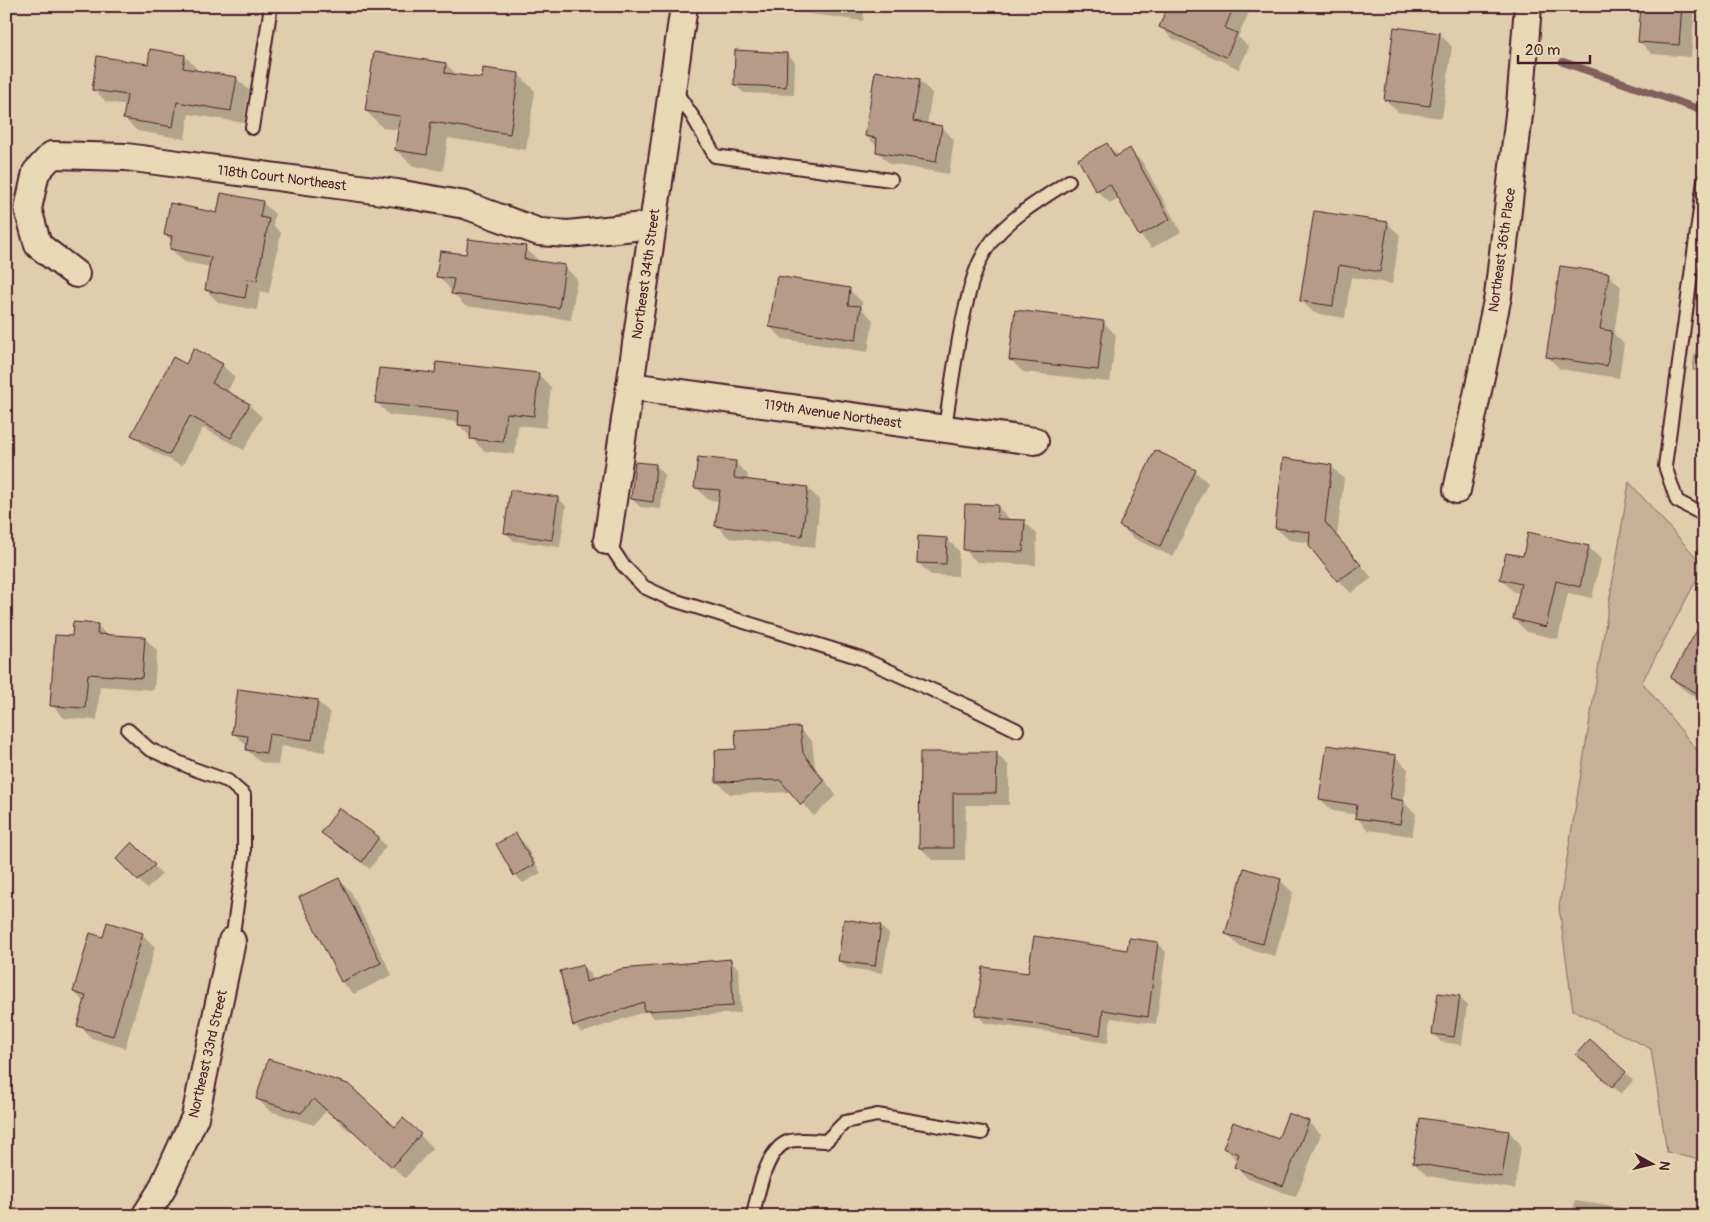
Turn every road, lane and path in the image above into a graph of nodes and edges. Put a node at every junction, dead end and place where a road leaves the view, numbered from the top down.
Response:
1 (271, 6) edge
2 (684, 6) edge
3 (1528, 6) edge
4 (673, 87) junction
5 (252, 128) dead end
6 (891, 180) dead end
7 (1704, 180) edge
8 (1069, 181) dead end
9 (653, 225) junction
10 (76, 274) dead end
11 (630, 386) junction
12 (945, 428) junction
13 (1036, 441) dead end
14 (1457, 490) dead end
15 (1704, 515) edge
16 (607, 540) joint
17 (128, 730) dead end
18 (1018, 730) dead end
19 (232, 941) joint
20 (982, 1133) dead end
21 (145, 1216) edge
22 (753, 1216) edge

1 - 5 lane
2 - 4 street, Northeast 34th Street
3 - 14 street, Northeast 36th Place
4 - 6 lane
4 - 9 street, Northeast 34th Street
7 - 15 lane
8 - 12 lane
9 - 10 street, 118th Court Northeast
9 - 11 street, Northeast 34th Street
11 - 12 street, 119th Avenue Northeast
11 - 16 street, Northeast 34th Street
12 - 13 street, 119th Avenue Northeast
16 - 18 lane
17 - 19 lane
19 - 21 street, Northeast 33rd Street
20 - 22 lane

